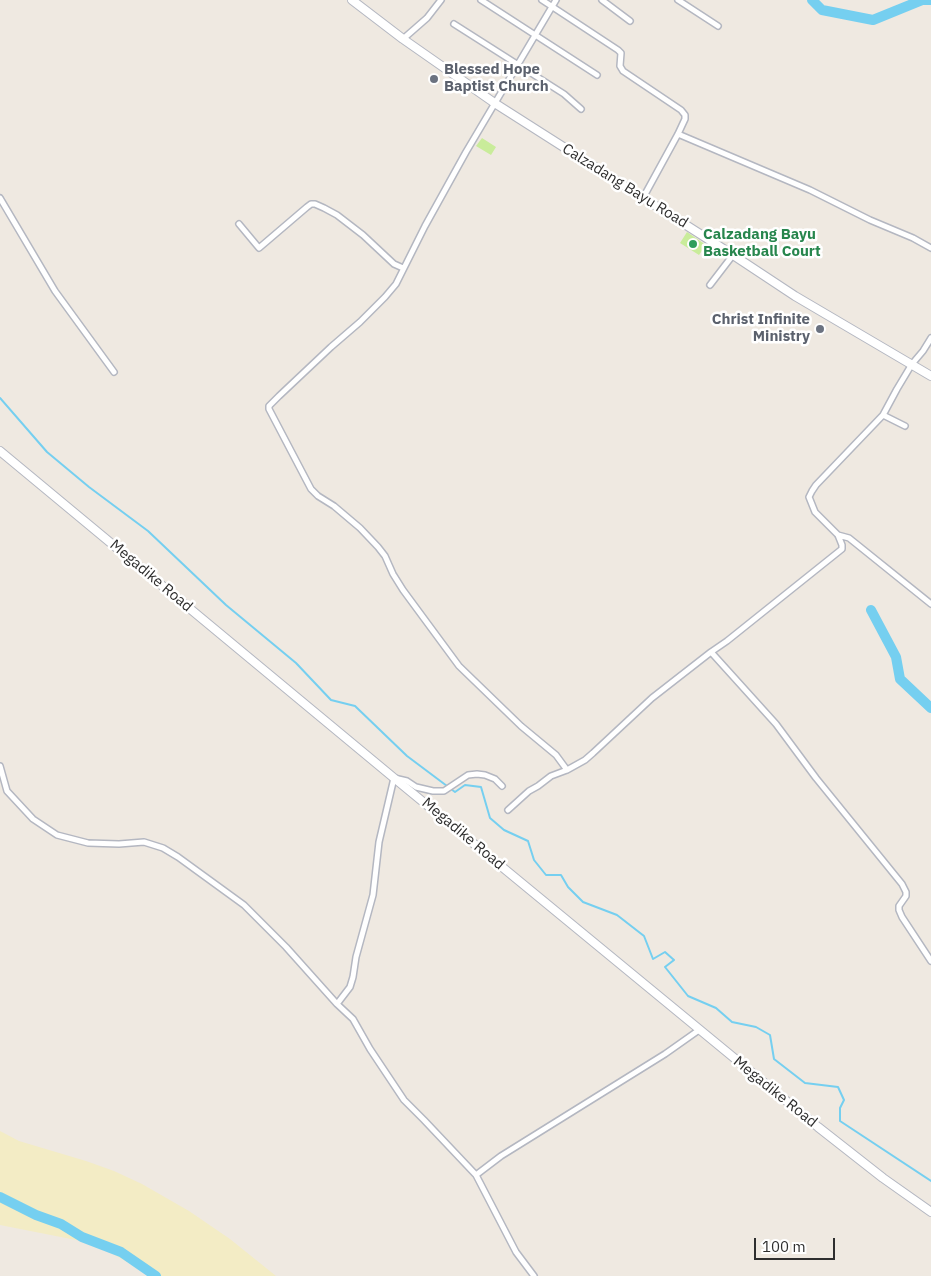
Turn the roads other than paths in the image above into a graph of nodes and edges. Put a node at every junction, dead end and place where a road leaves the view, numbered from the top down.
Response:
1 (352, 0) edge
2 (441, 0) edge
3 (480, 0) edge
4 (542, 0) edge
5 (556, 0) edge
6 (602, 0) edge
7 (678, 0) edge
8 (552, 7) junction
9 (630, 21) dead end
10 (454, 24) dead end
11 (718, 26) dead end
12 (536, 36) junction
13 (403, 39) junction
14 (518, 65) junction
15 (597, 75) dead end
16 (496, 104) junction
17 (581, 109) dead end
18 (678, 134) junction
19 (0, 198) edge
20 (643, 198) junction
21 (239, 224) dead end
22 (931, 248) edge
23 (733, 255) junction
24 (403, 268) junction
25 (710, 285) dead end
26 (931, 338) edge
27 (912, 364) junction
28 (114, 372) dead end
29 (931, 376) edge
30 (883, 415) junction
31 (905, 426) dead end
32 (0, 451) edge
33 (838, 535) junction
34 (931, 604) edge
35 (710, 652) junction
36 (0, 766) edge
37 (567, 770) junction
38 (394, 778) junction
39 (502, 786) dead end
40 (508, 810) dead end
41 (931, 961) edge
42 (337, 1004) junction
43 (699, 1030) junction
44 (476, 1175) junction
45 (931, 1212) edge
46 (534, 1276) edge

1 - 13 main road, Calzadang Bayu Road
2 - 13 street
3 - 12 street
4 - 8 street
5 - 8 street
6 - 9 street
7 - 11 street
8 - 12 street
8 - 18 street
10 - 14 street
12 - 14 street
12 - 15 street
13 - 16 main road, Calzadang Bayu Road
14 - 16 street
14 - 17 street
16 - 20 main road, Calzadang Bayu Road
16 - 24 street
18 - 20 street
18 - 22 street
19 - 28 street
20 - 23 main road, Calzadang Bayu Road
21 - 24 street
23 - 25 street
23 - 27 main road, Calzadang Bayu Road
24 - 37 street
26 - 27 street
27 - 29 main road, Calzadang Bayu Road
27 - 30 street
30 - 31 street
30 - 33 street
32 - 38 main road, Megadike Road
33 - 34 street
33 - 35 street
35 - 37 street
35 - 41 street
36 - 42 street
37 - 40 street
38 - 39 street
38 - 42 street
38 - 43 main road, Megadike Road
42 - 44 street
43 - 44 street
43 - 45 main road, Megadike Road
44 - 46 street

